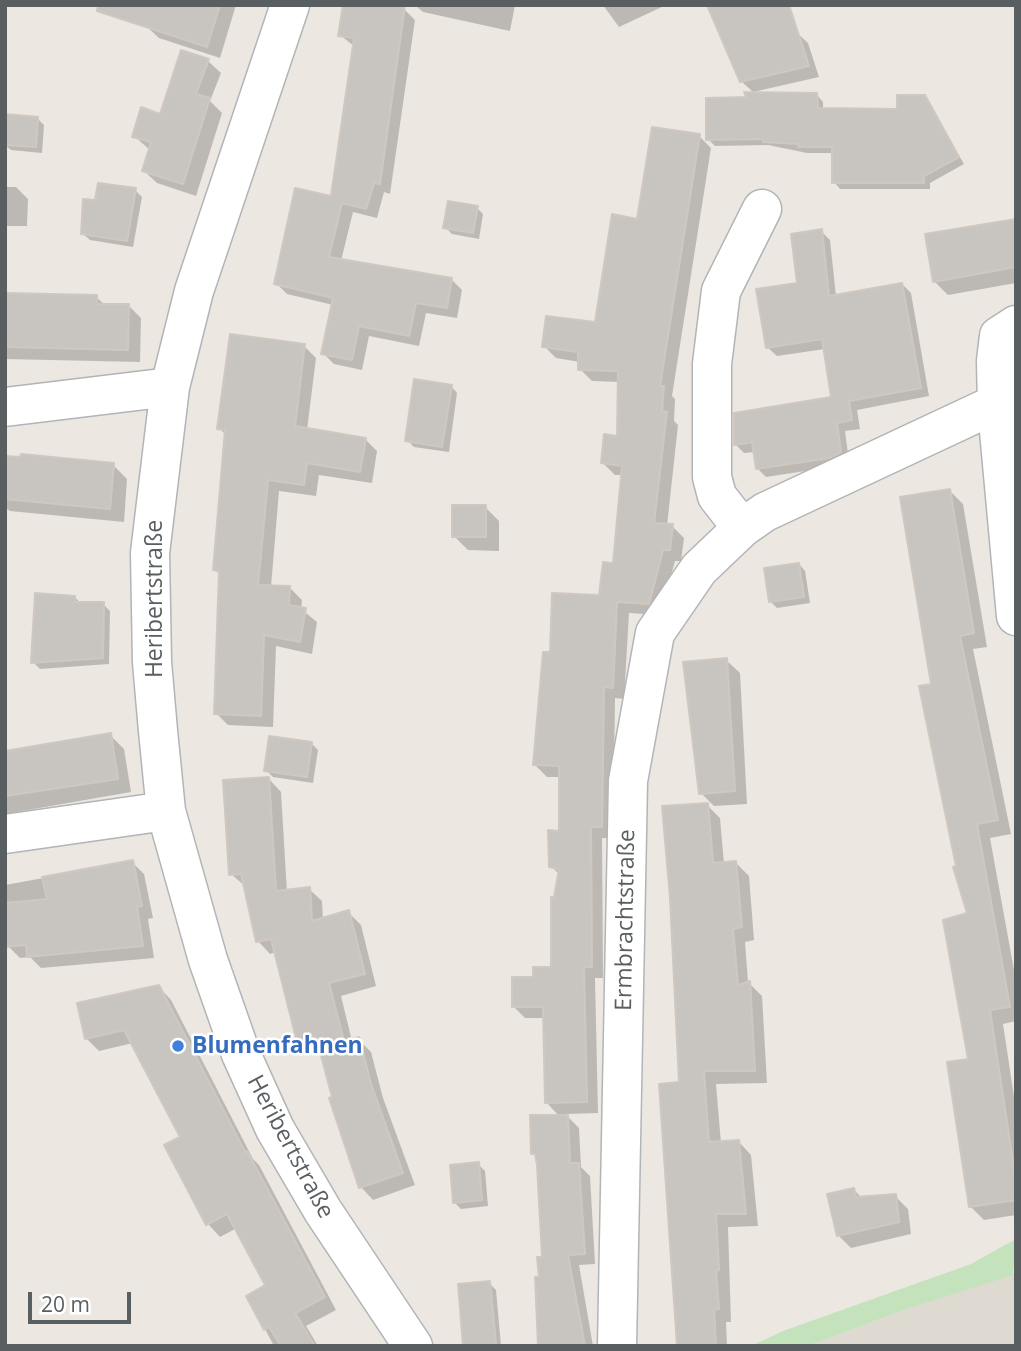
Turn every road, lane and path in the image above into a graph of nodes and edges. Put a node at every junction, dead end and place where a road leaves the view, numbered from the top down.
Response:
1 (290, 5) edge
2 (762, 209) dead end
3 (1016, 326) edge
4 (170, 387) junction
5 (5, 407) edge
6 (997, 409) junction
7 (741, 528) junction
8 (1016, 616) edge
9 (166, 811) junction
10 (5, 834) edge
11 (412, 1346) edge
12 (617, 1346) edge

1 - 4 street, Heribertstraße
2 - 7 street
3 - 6 street
4 - 5 street
4 - 9 street, Heribertstraße
6 - 7 street, Ermbrachtstraße
6 - 8 street
7 - 12 street, Ermbrachtstraße
9 - 10 street
9 - 11 street, Heribertstraße

